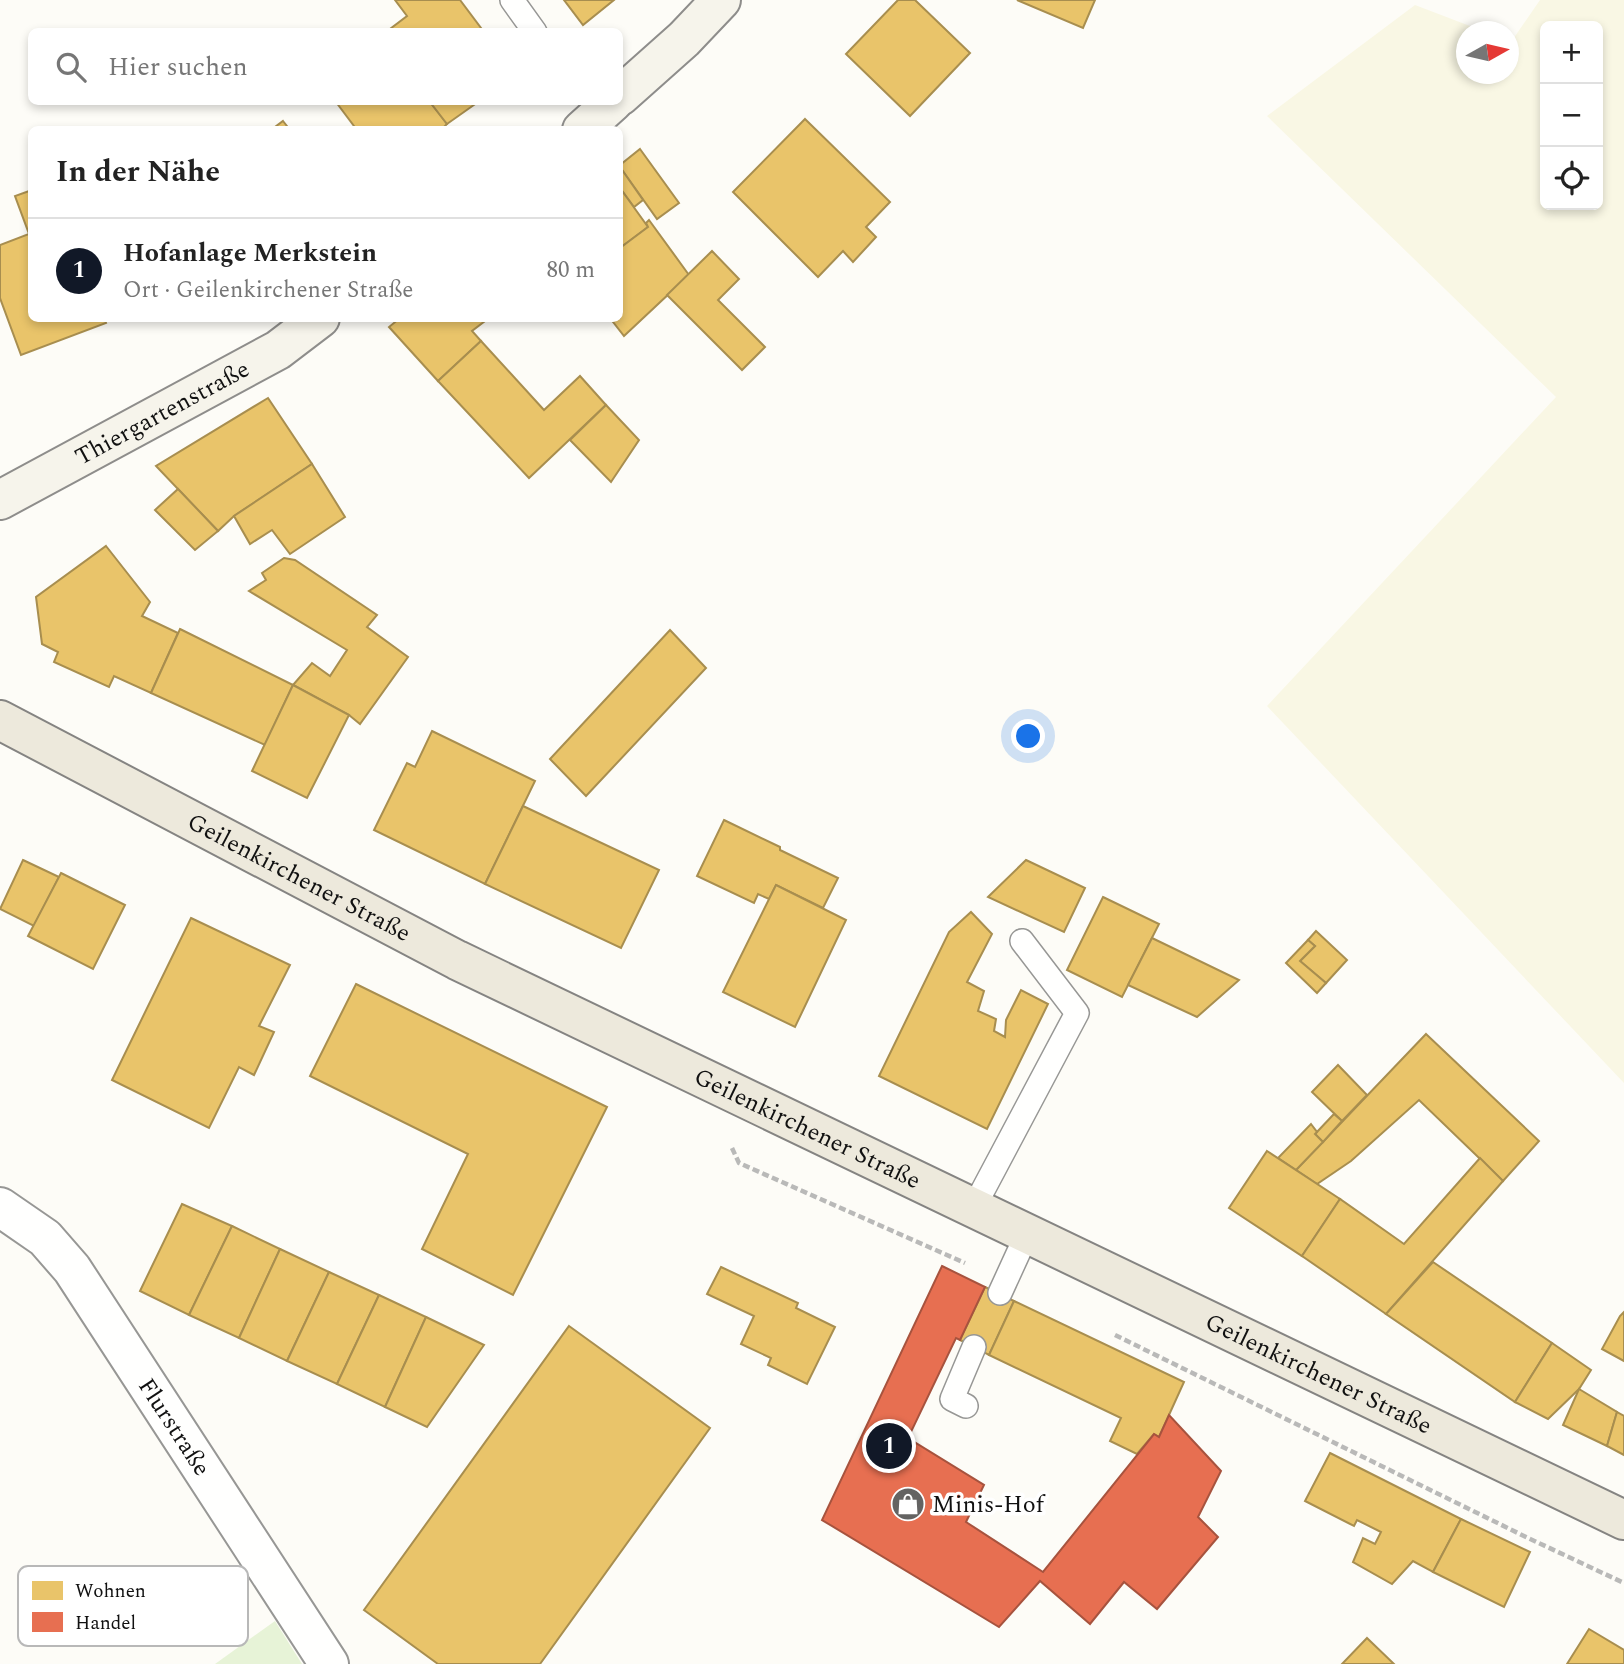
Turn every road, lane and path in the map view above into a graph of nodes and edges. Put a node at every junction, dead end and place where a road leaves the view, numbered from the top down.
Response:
1 (512, 0) edge
2 (721, 0) edge
3 (532, 28) edge
4 (623, 90) edge
5 (315, 322) edge
6 (2, 491) edge
7 (0, 720) edge
8 (1022, 940) dead end
9 (0, 1207) edge
10 (974, 1207) junction
11 (1027, 1234) junction
12 (1000, 1293) dead end
13 (974, 1348) dead end
14 (966, 1406) dead end
15 (1624, 1520) edge
16 (329, 1664) edge

1 - 3 lane
2 - 4 main road
5 - 6 main road, Thiergartenstraße
7 - 10 main road, Geilenkirchener Straße
8 - 10 lane
9 - 16 street, Flurstraße
10 - 11 main road, Geilenkirchener Straße
11 - 12 lane
11 - 15 main road, Geilenkirchener Straße
13 - 14 lane

